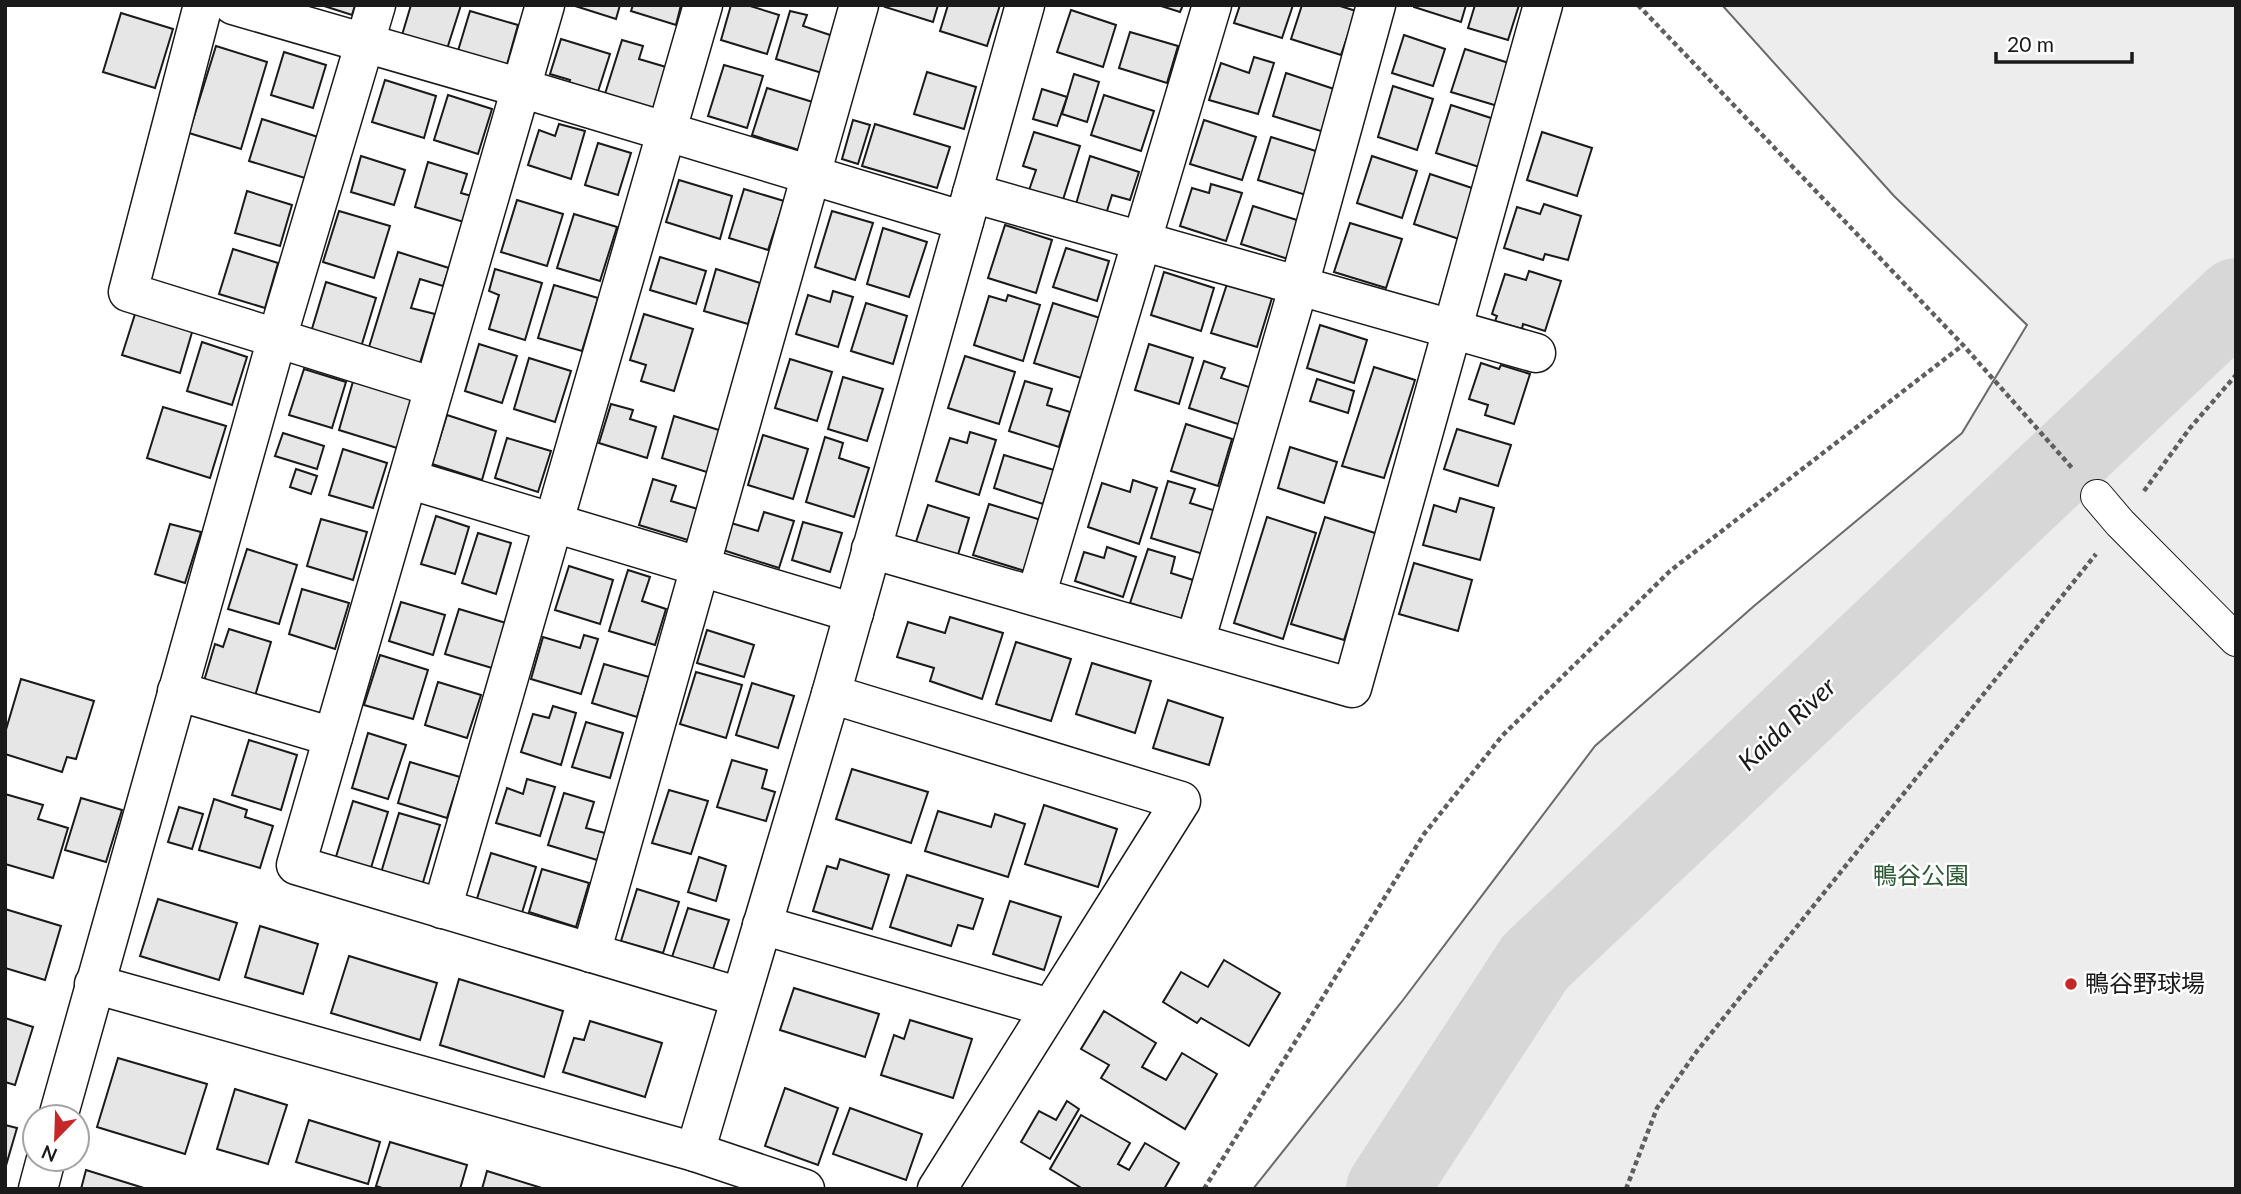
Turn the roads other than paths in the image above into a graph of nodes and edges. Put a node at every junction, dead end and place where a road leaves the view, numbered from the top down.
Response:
1 (204, 5) edge
2 (233, 5) edge
3 (376, 5) edge
4 (545, 5) edge
5 (703, 5) edge
6 (859, 5) edge
7 (1025, 5) edge
8 (1212, 5) edge
9 (1376, 5) edge
10 (1543, 5) edge
11 (365, 43) junction
12 (521, 88) junction
13 (666, 132) junction
14 (810, 175) junction
15 (968, 207) junction
16 (1143, 241) junction
17 (1299, 285) junction
18 (1453, 328) junction
19 (276, 338) junction
20 (1536, 353) dead end
21 (435, 387) junction
22 (408, 479) junction
23 (2096, 496) road end
24 (553, 524) junction
25 (872, 548) junction
26 (700, 566) junction
27 (1036, 596) junction
28 (854, 613) junction
29 (2236, 640) edge
30 (1195, 642) junction
31 (177, 691) junction
32 (831, 694) junction
33 (333, 737) junction
34 (442, 909) junction
35 (762, 926) junction
36 (591, 953) junction
37 (94, 984) junction
38 (740, 997) junction
39 (1051, 1008) junction
40 (62, 1103) edge
41 (695, 1152) junction
42 (805, 1189) edge
43 (937, 1189) edge

1 - 19 street
2 - 11 street
3 - 11 street
4 - 12 street
5 - 13 street
6 - 14 street
7 - 15 street
8 - 16 street
9 - 17 street
10 - 18 street
11 - 12 street
11 - 19 street
12 - 13 street
12 - 21 street
13 - 14 street
13 - 24 street
14 - 15 street
14 - 26 street
15 - 16 street
15 - 25 street
16 - 17 street
16 - 27 street
17 - 18 street
17 - 30 street
18 - 20 street
18 - 30 street
19 - 21 street
19 - 31 street
21 - 22 street
22 - 24 street
22 - 33 street
23 - 29 street
24 - 26 street
24 - 34 street
25 - 27 street
25 - 28 street
26 - 28 street
26 - 36 street
27 - 30 street
28 - 32 street
31 - 33 street
31 - 37 street
32 - 35 street
32 - 39 street
33 - 34 street
34 - 36 street
35 - 38 street
35 - 39 street
36 - 38 street
37 - 40 street
37 - 41 street
38 - 41 street
39 - 43 street
41 - 42 street

